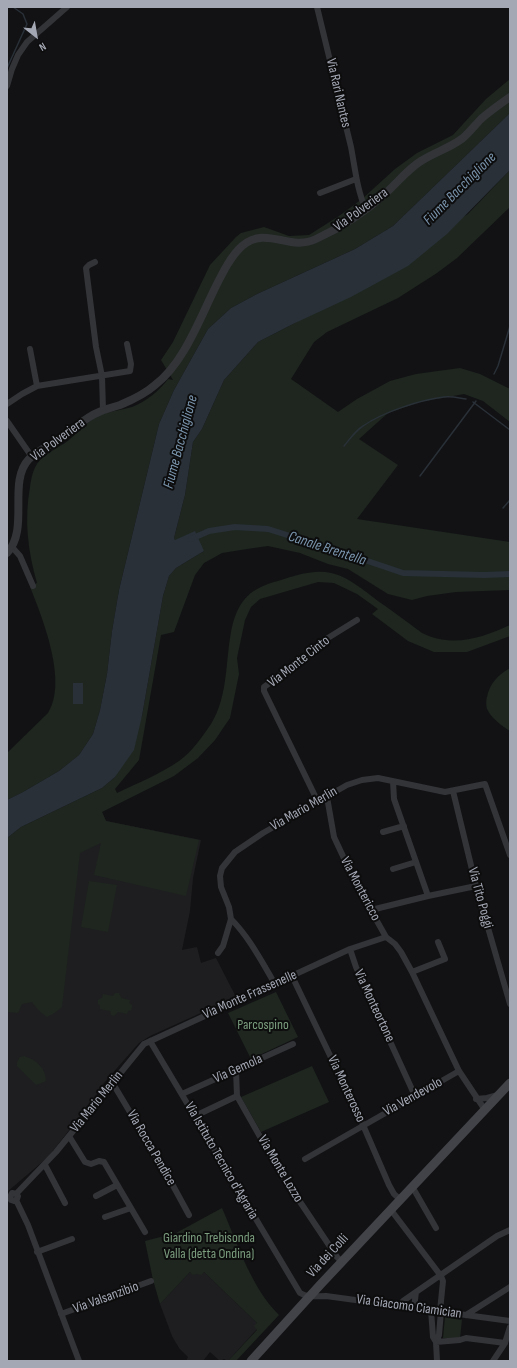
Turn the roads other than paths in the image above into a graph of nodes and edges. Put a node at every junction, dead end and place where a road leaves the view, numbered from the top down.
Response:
1 (67, 7) edge
2 (317, 7) edge
3 (7, 86) edge
4 (510, 96) edge
5 (356, 179) junction
6 (320, 193) dead end
7 (366, 210) junction
8 (95, 262) dead end
9 (127, 344) dead end
10 (30, 349) dead end
11 (102, 376) junction
12 (38, 386) junction
13 (7, 404) edge
14 (103, 410) junction
15 (7, 421) edge
16 (32, 457) junction
17 (10, 550) edge
18 (33, 586) dead end
19 (358, 620) dead end
20 (393, 780) junction
21 (454, 791) junction
22 (327, 796) junction
23 (318, 802) junction
24 (404, 826) junction
25 (382, 832) dead end
26 (510, 855) edge
27 (416, 862) junction
28 (393, 869) dead end
29 (476, 886) junction
30 (428, 896) junction
31 (371, 910) junction
32 (231, 919) junction
33 (386, 937) junction
34 (438, 942) dead end
35 (350, 950) junction
36 (218, 954) dead end
37 (412, 972) junction
38 (292, 976) junction
39 (275, 984) junction
40 (510, 1004) edge
41 (150, 1041) junction
42 (294, 1044) dead end
43 (236, 1070) junction
44 (459, 1072) junction
45 (112, 1082) junction
46 (510, 1083) edge
47 (182, 1094) junction
48 (499, 1095) junction
49 (237, 1096) junction
50 (415, 1096) junction
51 (476, 1099) junction
52 (485, 1110) junction
53 (195, 1116) junction
54 (363, 1125) junction
55 (69, 1136) junction
56 (305, 1159) dead end
57 (45, 1165) junction
58 (117, 1185) junction
59 (413, 1188) junction
60 (16, 1194) junction
61 (96, 1196) dead end
62 (8, 1198) edge
63 (16, 1200) junction
64 (401, 1200) junction
65 (65, 1203) dead end
66 (131, 1208) junction
67 (391, 1210) junction
68 (189, 1215) dead end
69 (105, 1217) dead end
70 (436, 1228) dead end
71 (510, 1230) edge
72 (146, 1232) dead end
73 (72, 1239) dead end
74 (37, 1252) junction
75 (342, 1262) junction
76 (441, 1276) junction
77 (151, 1281) dead end
78 (510, 1287) edge
79 (416, 1292) junction
80 (308, 1297) junction
81 (400, 1306) junction
82 (414, 1308) junction
83 (431, 1310) junction
84 (441, 1311) junction
85 (61, 1314) junction
86 (466, 1315) junction
87 (510, 1321) edge
88 (510, 1327) edge
89 (436, 1342) junction
90 (505, 1343) junction
91 (266, 1344) junction
92 (79, 1361) edge
93 (246, 1361) edge
94 (251, 1361) edge
95 (437, 1361) edge
96 (493, 1361) edge

1 - 3 street
2 - 5 street, Via Rari Nantes
4 - 7 street, Via Polveriera
5 - 6 street
5 - 7 street, Via Rari Nantes
7 - 14 street, Via Polveriera
8 - 11 street
9 - 11 street
10 - 12 street
11 - 12 street
11 - 14 street
12 - 13 street
14 - 16 street, Via Polveriera
15 - 16 street
16 - 17 street, Via Polveriera
17 - 18 street, Via Polveriera
19 - 23 street, Via Monte Cinto
20 - 21 street, Via Mario Merlin
20 - 22 street, Via Mario Merlin
20 - 24 street
21 - 26 street, Via Mario Merlin
21 - 29 street, Via Tito Poggi
22 - 23 street, Via Mario Merlin
22 - 31 street, Via Montericco
23 - 32 street, Via Mario Merlin
24 - 25 street
24 - 27 street
27 - 28 street
27 - 30 street
29 - 30 street
29 - 40 street, Via Tito Poggi
30 - 31 street
31 - 33 street, Via Montericco
32 - 36 street, Via Mario Merlin
32 - 39 street
33 - 35 street
33 - 37 street, Via Montericco
34 - 37 street
35 - 38 street, Via Monte Frassenelle
35 - 50 street, Via Monteortone
37 - 44 street, Via Montericco
38 - 39 street, Via Monte Frassenelle
38 - 54 street, Via Monterosso
39 - 41 street, Via Monte Frassenelle
41 - 45 street, Via Mario Merlin
41 - 47 street, Via Istituto Tecnico d'Agraria
42 - 43 street, Via Gemola
43 - 47 street, Via Gemola
43 - 49 street, Via Monte Lozzo
44 - 50 street, Via Vendevolo
44 - 51 street, Via Montericco
45 - 55 street, Via Mario Merlin
45 - 68 street, Via Rocca Pendice
46 - 48 main road, Via dei Colli
47 - 53 street, Via Istituto Tecnico d'Agraria
48 - 51 street
48 - 52 main road, Via dei Colli
49 - 53 street
49 - 75 street, Via Monte Lozzo
50 - 54 street, Via Vendevolo
51 - 52 street, Via Montericco
52 - 59 main road, Via dei Colli
53 - 80 street, Via Istituto Tecnico d'Agraria
54 - 56 street, Via Vendevolo
54 - 64 street, Via Monterosso
55 - 57 street, Via Mario Merlin
55 - 58 street
57 - 60 street, Via Mario Merlin
57 - 65 street
58 - 61 street
58 - 66 street
59 - 64 main road, Via dei Colli
59 - 70 street
60 - 62 street
60 - 63 street
62 - 63 street
63 - 74 street
64 - 67 main road, Via dei Colli
66 - 69 street
66 - 72 street
67 - 75 main road, Via dei Colli
67 - 76 street
71 - 76 street
73 - 74 street
74 - 85 street
75 - 80 main road, Via dei Colli
76 - 79 street
76 - 84 street
77 - 85 street, Via Valsanzibio
78 - 86 street
79 - 81 street
79 - 82 street
80 - 81 street, Via Giacomo Ciamician
80 - 91 main road, Via dei Colli
81 - 82 street, Via Giacomo Ciamician
82 - 83 street, Via Giacomo Ciamician
83 - 84 street, Via Giacomo Ciamician
83 - 89 street
84 - 86 street, Via Giacomo Ciamician
84 - 89 street
85 - 92 street
86 - 87 street, Via Giacomo Ciamician
88 - 90 street
89 - 90 street
89 - 95 street
90 - 96 street
91 - 93 main road, Via dei Colli
91 - 94 main road, Via dei Colli

